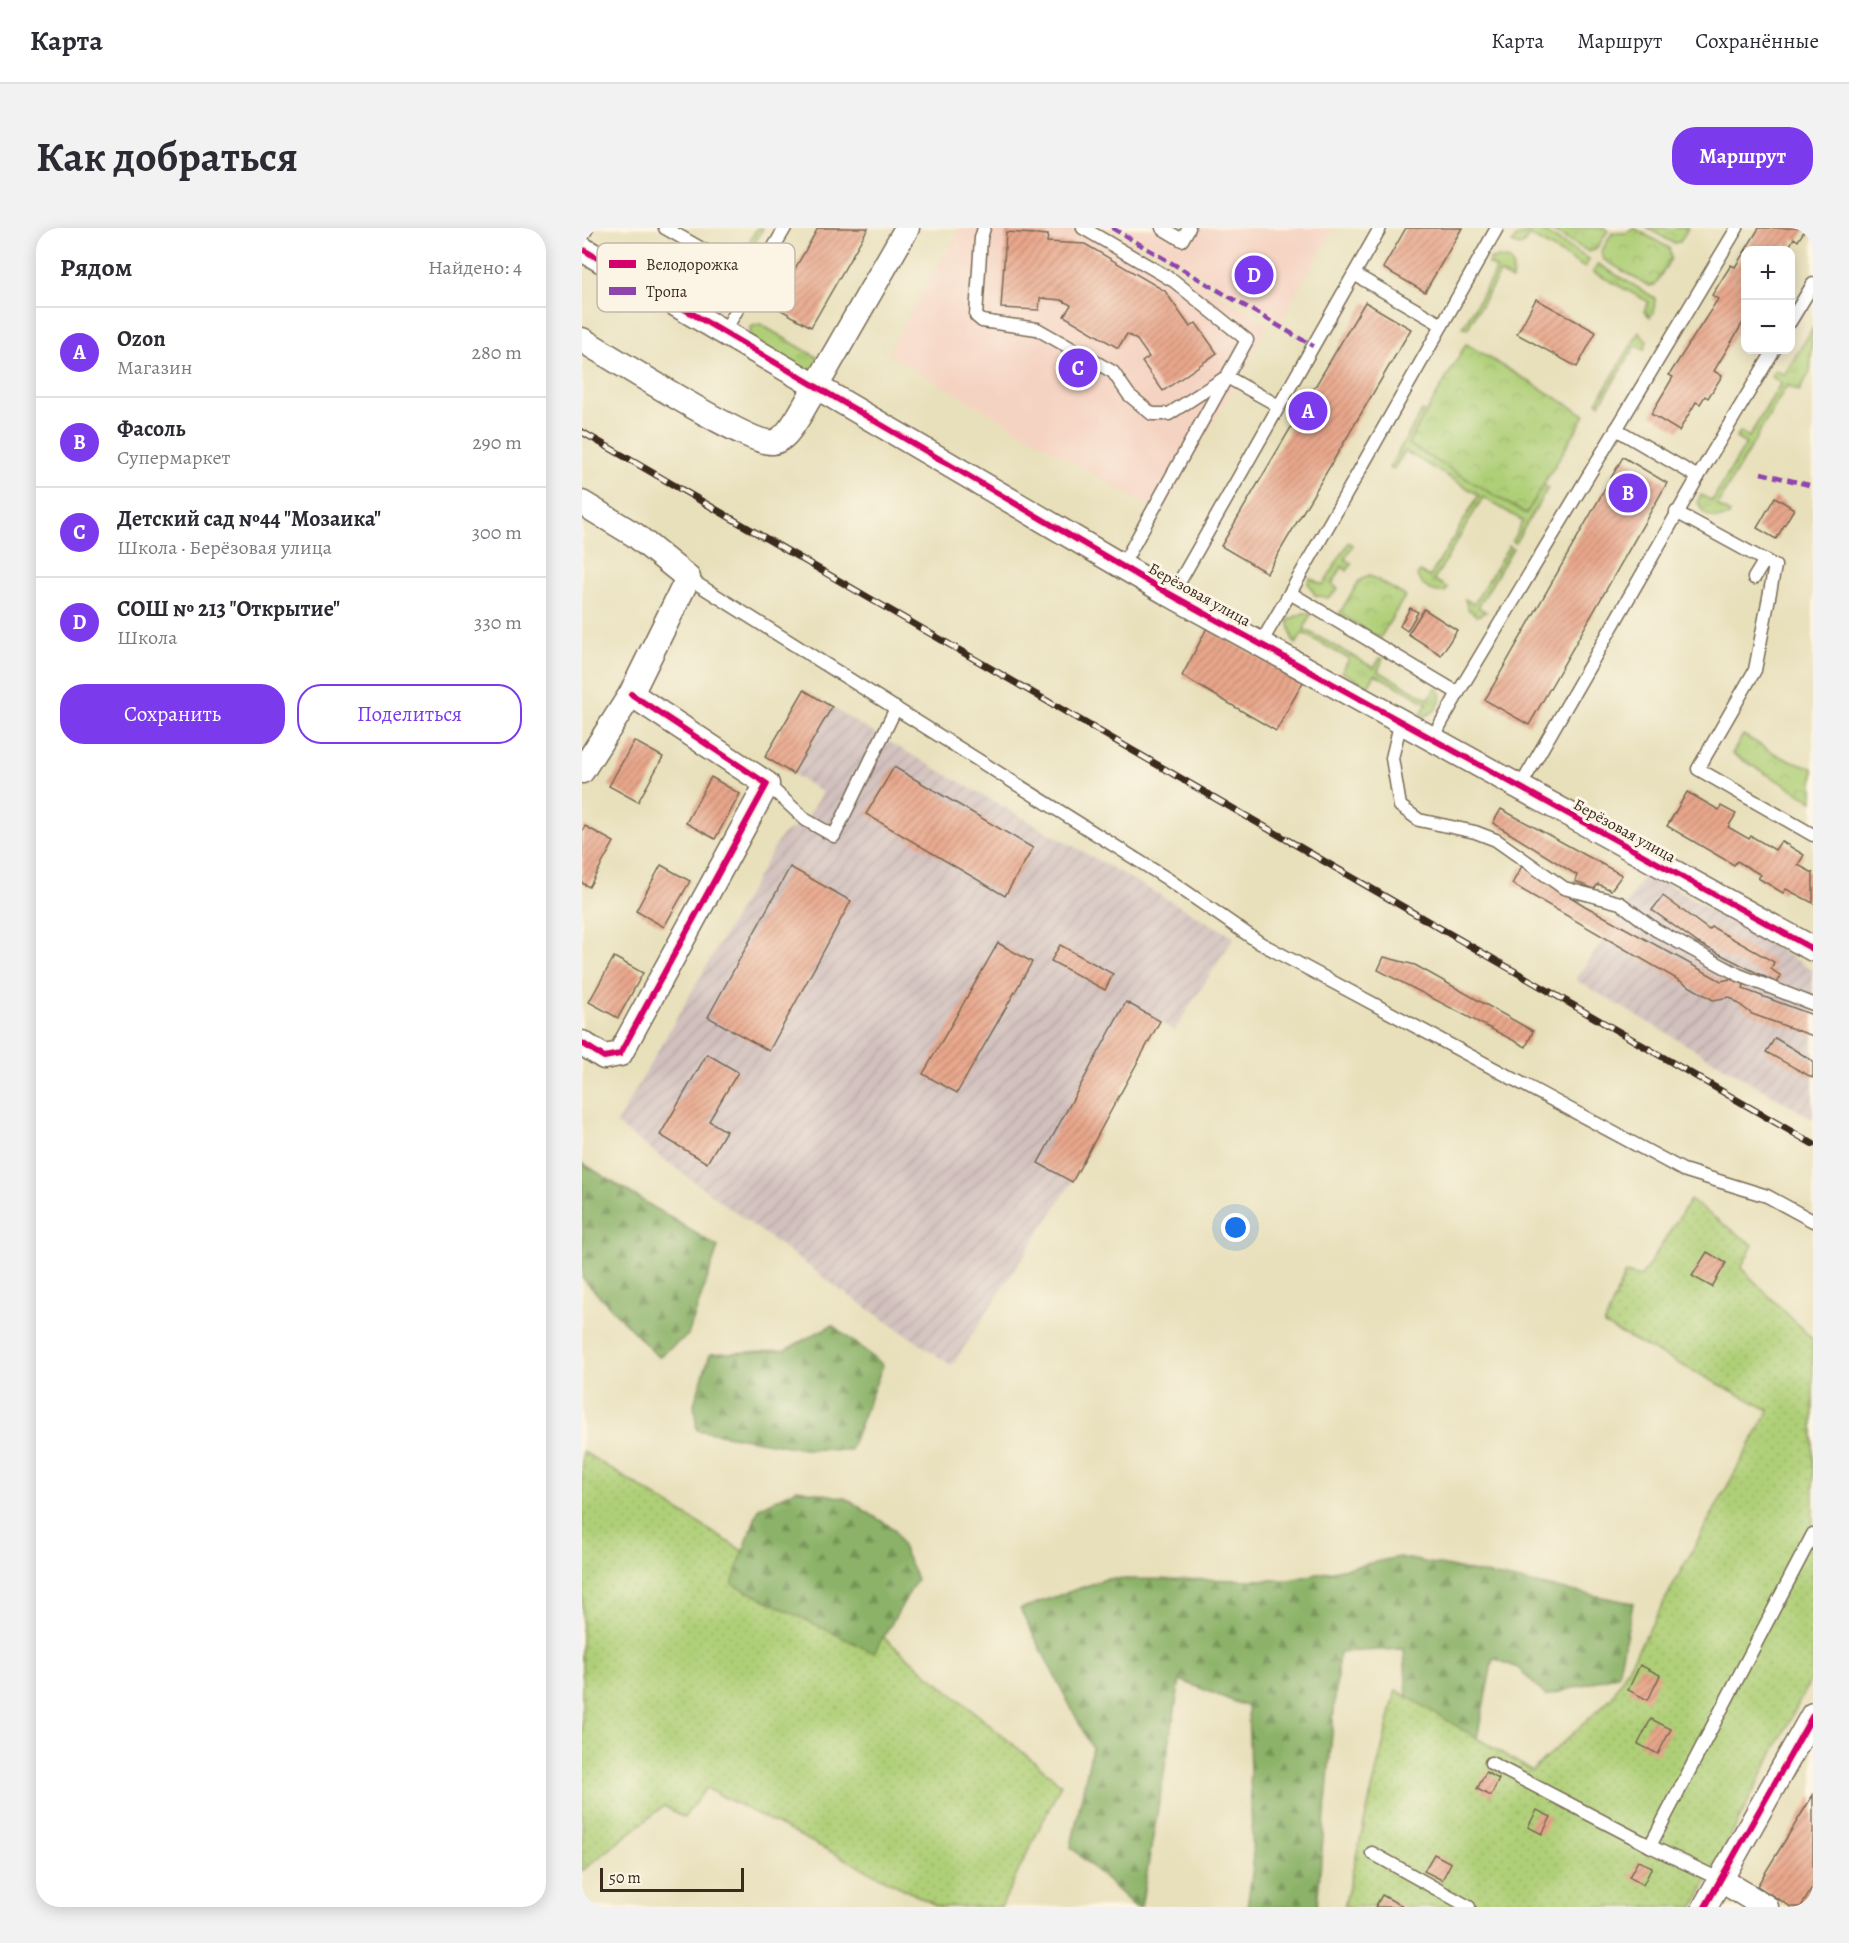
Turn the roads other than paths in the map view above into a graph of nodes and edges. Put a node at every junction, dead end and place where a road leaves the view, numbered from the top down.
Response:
1 (587, 228) edge
2 (665, 228) edge
3 (785, 228) edge
4 (907, 228) edge
5 (984, 228) edge
6 (1083, 228) edge
7 (1162, 228) edge
8 (1189, 228) edge
9 (1380, 228) edge
10 (1497, 228) edge
11 (1737, 228) edge
12 (582, 237) edge
13 (691, 243) edge
14 (776, 243) edge
15 (582, 249) edge
16 (597, 258) edge
17 (1354, 274) junction
18 (1813, 284) edge
19 (690, 312) edge
20 (736, 312) edge
21 (1795, 315) edge
22 (1442, 325) junction
23 (724, 332) junction
24 (582, 340) edge
25 (1772, 354) edge
26 (1227, 376) junction
27 (816, 386) junction
28 (1279, 406) junction
29 (1616, 429) junction
30 (1698, 477) junction
31 (582, 503) edge
32 (1676, 512) junction
33 (1765, 560) junction
34 (1122, 566) junction
35 (688, 578) junction
36 (1754, 578) dead end
37 (1290, 593) junction
38 (1172, 595) junction
39 (1261, 643) junction
40 (1458, 693) junction
41 (631, 694) junction
42 (896, 708) junction
43 (1401, 721) junction
44 (1432, 739) junction
45 (582, 771) edge
46 (767, 784) junction
47 (1520, 787) junction
48 (1813, 835) edge
49 (1813, 949) edge
50 (1813, 1004) edge
51 (582, 1043) edge
52 (1813, 1221) edge
53 (1813, 1534) edge
54 (1813, 1715) edge
55 (1491, 1763) dead end
56 (1650, 1846) junction
57 (1372, 1854) dead end
58 (1721, 1880) junction
59 (1469, 1907) edge
60 (1705, 1907) edge
61 (1766, 1907) edge

1 - 12 lane
2 - 13 lane
3 - 14 lane
4 - 27 street
5 - 26 lane
6 - 26 lane
7 - 8 lane
9 - 17 lane
10 - 22 lane
11 - 29 lane
15 - 16 street, Берёзовая улица
17 - 22 lane
17 - 28 lane
18 - 21 lane
19 - 23 street, Берёзовая улица
20 - 23 lane
22 - 37 lane
23 - 27 street, Берёзовая улица
24 - 27 street
25 - 30 lane
26 - 28 lane
26 - 34 lane
27 - 34 street, Берёзовая улица
28 - 38 lane
29 - 30 lane
29 - 40 lane
30 - 32 lane
31 - 35 street
32 - 33 lane
32 - 47 lane
33 - 36 lane
33 - 48 lane
34 - 38 street, Берёзовая улица
35 - 41 street
35 - 42 lane
37 - 39 lane
37 - 40 lane
38 - 39 street, Берёзовая улица
39 - 43 street, Берёзовая улица
40 - 44 lane
41 - 45 street
41 - 46 street
42 - 46 lane
42 - 52 lane
43 - 44 street, Берёзовая улица
43 - 50 lane
44 - 47 street, Берёзовая улица
46 - 51 street
47 - 49 street, Берёзовая улица
53 - 56 lane
54 - 58 street
55 - 56 lane
56 - 58 lane
57 - 59 lane
58 - 60 street
58 - 61 street

